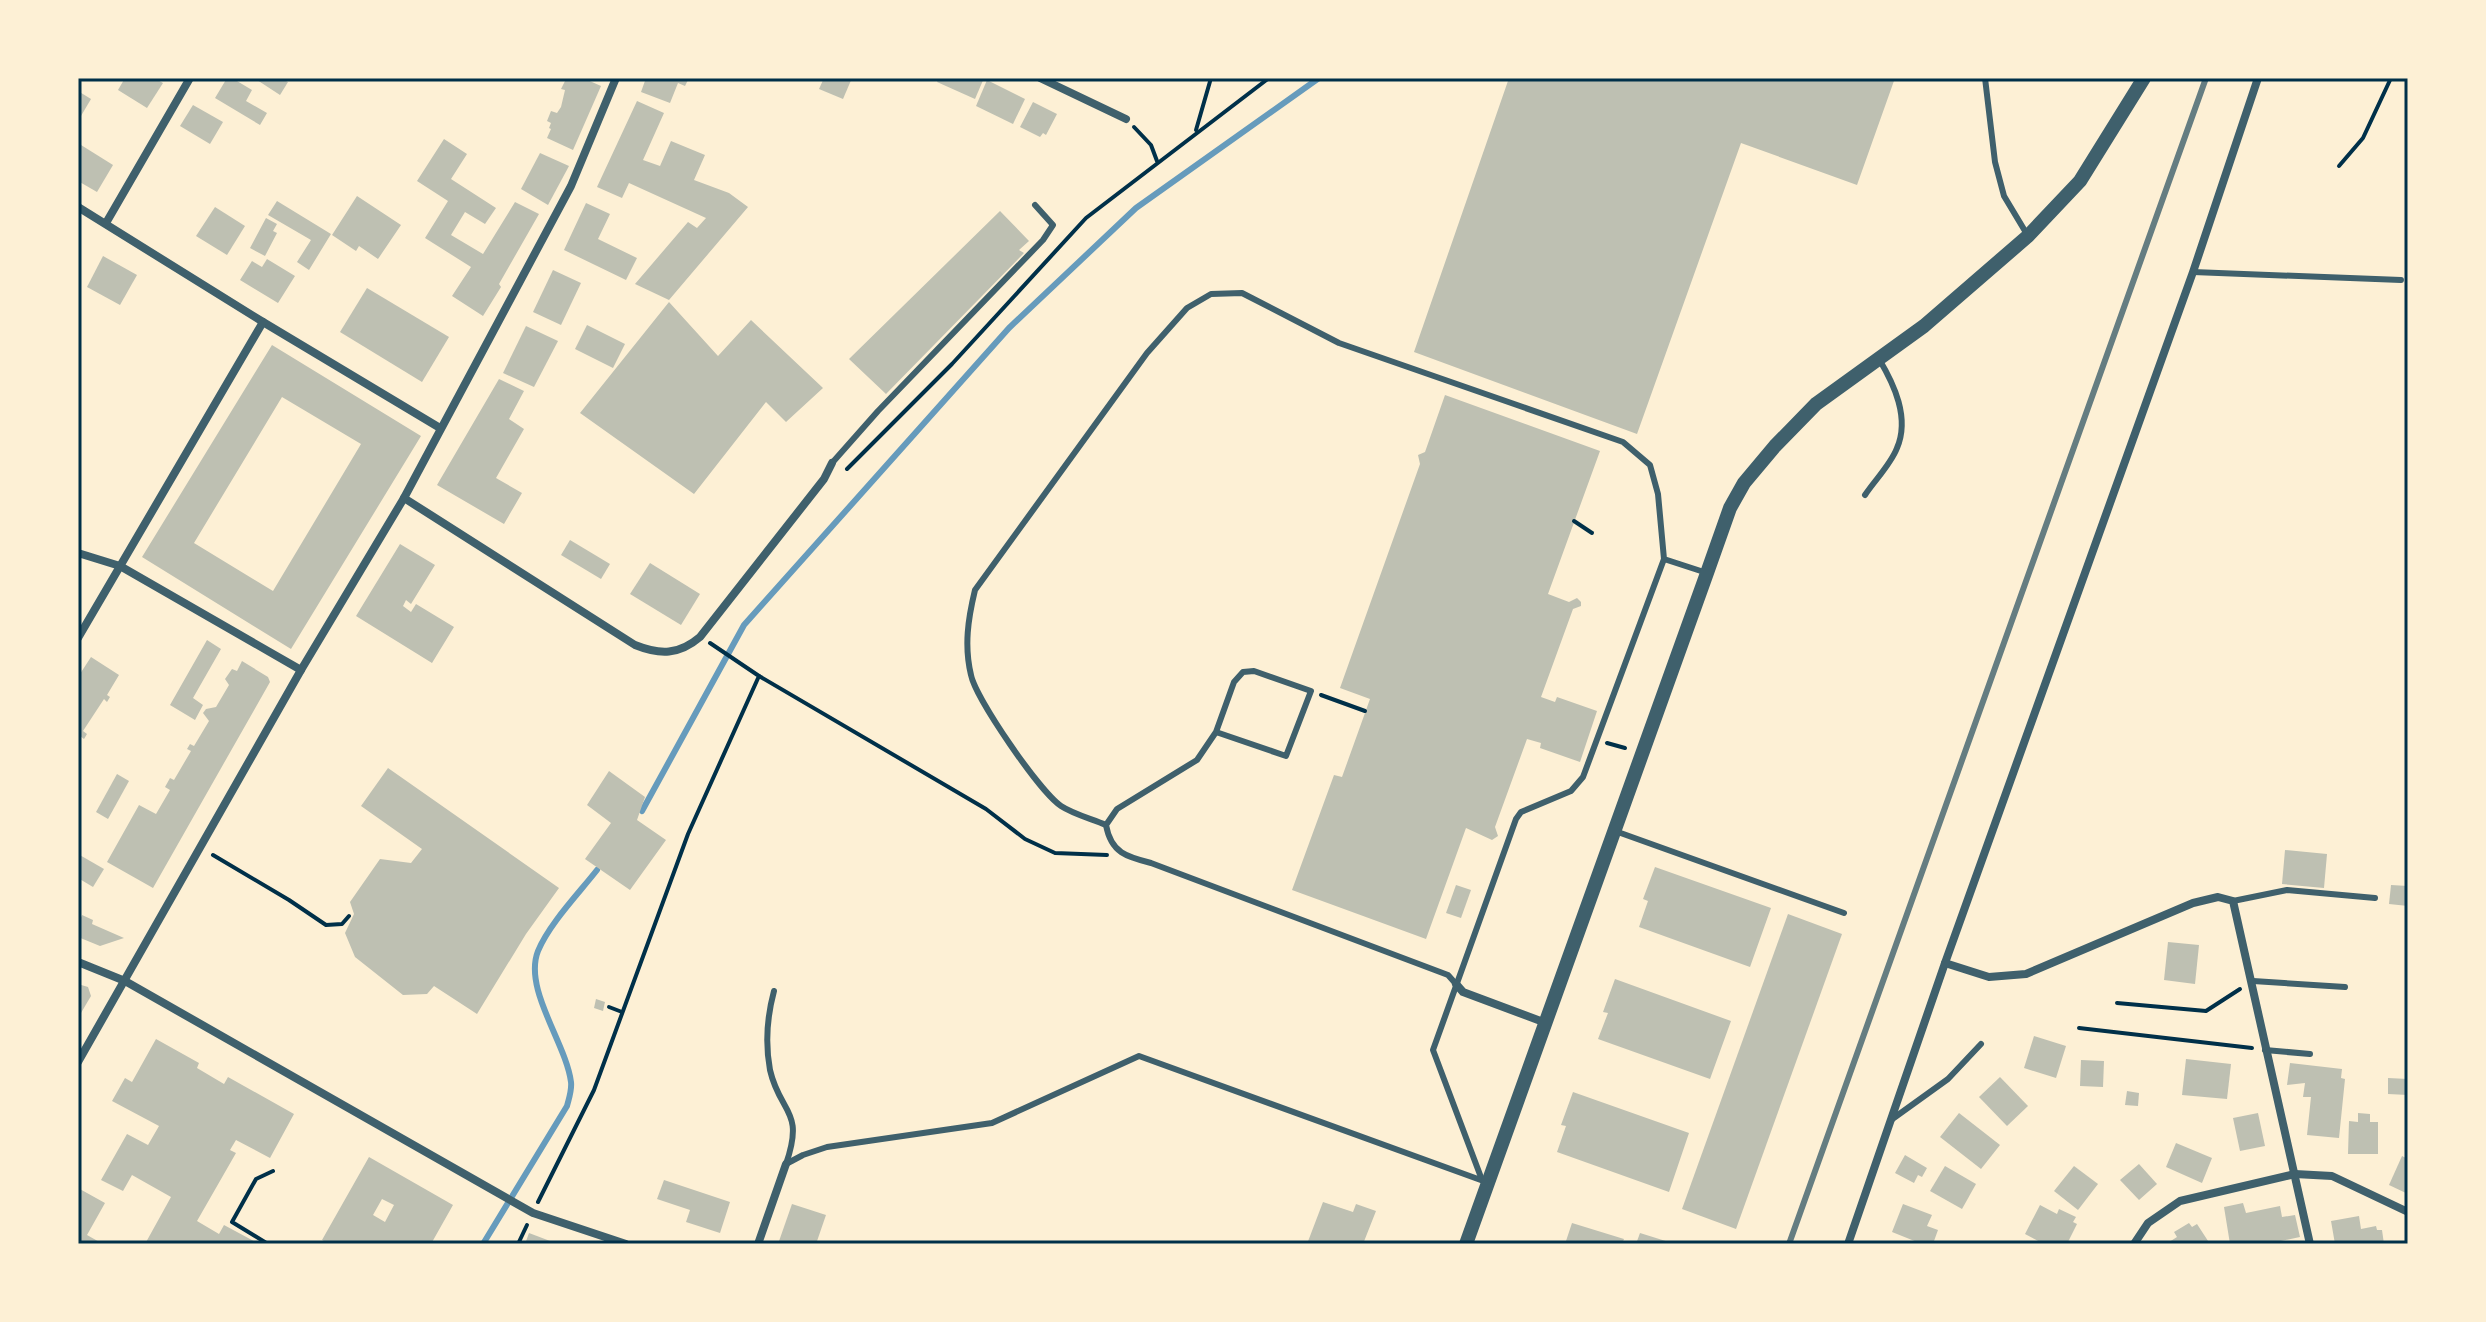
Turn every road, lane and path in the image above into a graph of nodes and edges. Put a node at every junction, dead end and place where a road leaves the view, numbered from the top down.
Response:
1 (190, 78) edge
2 (616, 78) edge
3 (1040, 78) edge
4 (1211, 78) edge
5 (1269, 78) edge
6 (1985, 78) edge
7 (2144, 78) edge
8 (2258, 78) edge
9 (2391, 78) edge
10 (1126, 119) joint
11 (1196, 133) junction
12 (1157, 161) junction
13 (2339, 166) dead end
14 (1035, 205) dead end
15 (78, 207) edge
16 (106, 223) junction
17 (2028, 236) junction
18 (2193, 272) junction
19 (2401, 280) dead end
20 (263, 322) junction
21 (1879, 359) junction
22 (440, 428) junction
23 (832, 463) joint
24 (824, 479) junction
25 (1865, 495) dead end
26 (404, 498) junction
27 (1574, 521) dead end
28 (1592, 533) dead end
29 (78, 553) edge
30 (1664, 559) junction
31 (120, 566) junction
32 (1707, 573) junction
33 (700, 637) junction
34 (78, 638) edge
35 (301, 670) junction
36 (759, 676) junction
37 (1311, 691) junction
38 (1365, 711) dead end
39 (1216, 732) junction
40 (1597, 740) junction
41 (1643, 754) junction
42 (1106, 825) junction
43 (1615, 831) junction
44 (200, 848) junction
45 (1123, 856) junction
46 (2375, 898) dead end
47 (2233, 901) junction
48 (1844, 913) dead end
49 (349, 916) dead end
50 (78, 962) edge
51 (1945, 963) junction
52 (125, 981) junction
53 (2253, 981) junction
54 (1456, 984) junction
55 (2345, 987) dead end
56 (774, 991) dead end
57 (2117, 1003) dead end
58 (609, 1007) dead end
59 (622, 1012) junction
60 (1546, 1023) junction
61 (2079, 1028) dead end
62 (1981, 1044) dead end
63 (2265, 1050) junction
64 (2310, 1054) dead end
65 (78, 1062) edge
66 (1891, 1120) junction
67 (786, 1164) junction
68 (273, 1171) dead end
69 (2295, 1174) junction
70 (1486, 1182) junction
71 (529, 1210) junction
72 (2408, 1212) edge
73 (268, 1244) edge
74 (518, 1244) edge
75 (626, 1244) edge
76 (758, 1244) edge
77 (1466, 1244) edge
78 (1848, 1244) edge
79 (2134, 1244) edge
80 (2310, 1244) edge

1 - 16 street
2 - 22 street
3 - 10 street
4 - 11 path
5 - 11 path
6 - 17 lane
7 - 17 street
8 - 18 street
9 - 13 path
10 - 12 path
11 - 12 path
12 - 24 path
14 - 23 lane
15 - 16 street
16 - 20 street
17 - 21 street
18 - 19 lane
18 - 51 street
20 - 22 street
20 - 31 street
21 - 25 lane
21 - 32 street
22 - 26 street
23 - 24 street
24 - 33 street
26 - 33 street
26 - 35 street
27 - 28 path
29 - 31 street
30 - 32 lane
30 - 40 lane
30 - 42 lane
31 - 34 street
31 - 35 street
32 - 41 street
33 - 36 path
35 - 44 street
36 - 45 path
36 - 59 path
37 - 38 path
37 - 39 lane
37 - 39 lane
39 - 42 lane
40 - 41 path
40 - 54 lane
41 - 43 street
42 - 45 lane
43 - 48 lane
43 - 60 street
44 - 49 path
44 - 52 street
45 - 54 lane
46 - 47 lane
47 - 51 street
47 - 53 street
50 - 52 street
51 - 66 street
52 - 65 street
52 - 71 street
53 - 55 lane
53 - 57 path
53 - 63 street
54 - 60 street
54 - 70 lane
56 - 67 lane
58 - 59 path
59 - 71 path
60 - 70 street
61 - 63 path
62 - 66 lane
63 - 64 lane
63 - 69 street
66 - 78 street
67 - 70 lane
67 - 76 street
68 - 73 path
69 - 72 street
69 - 79 street
69 - 80 street
70 - 77 street
71 - 74 path
71 - 75 street

